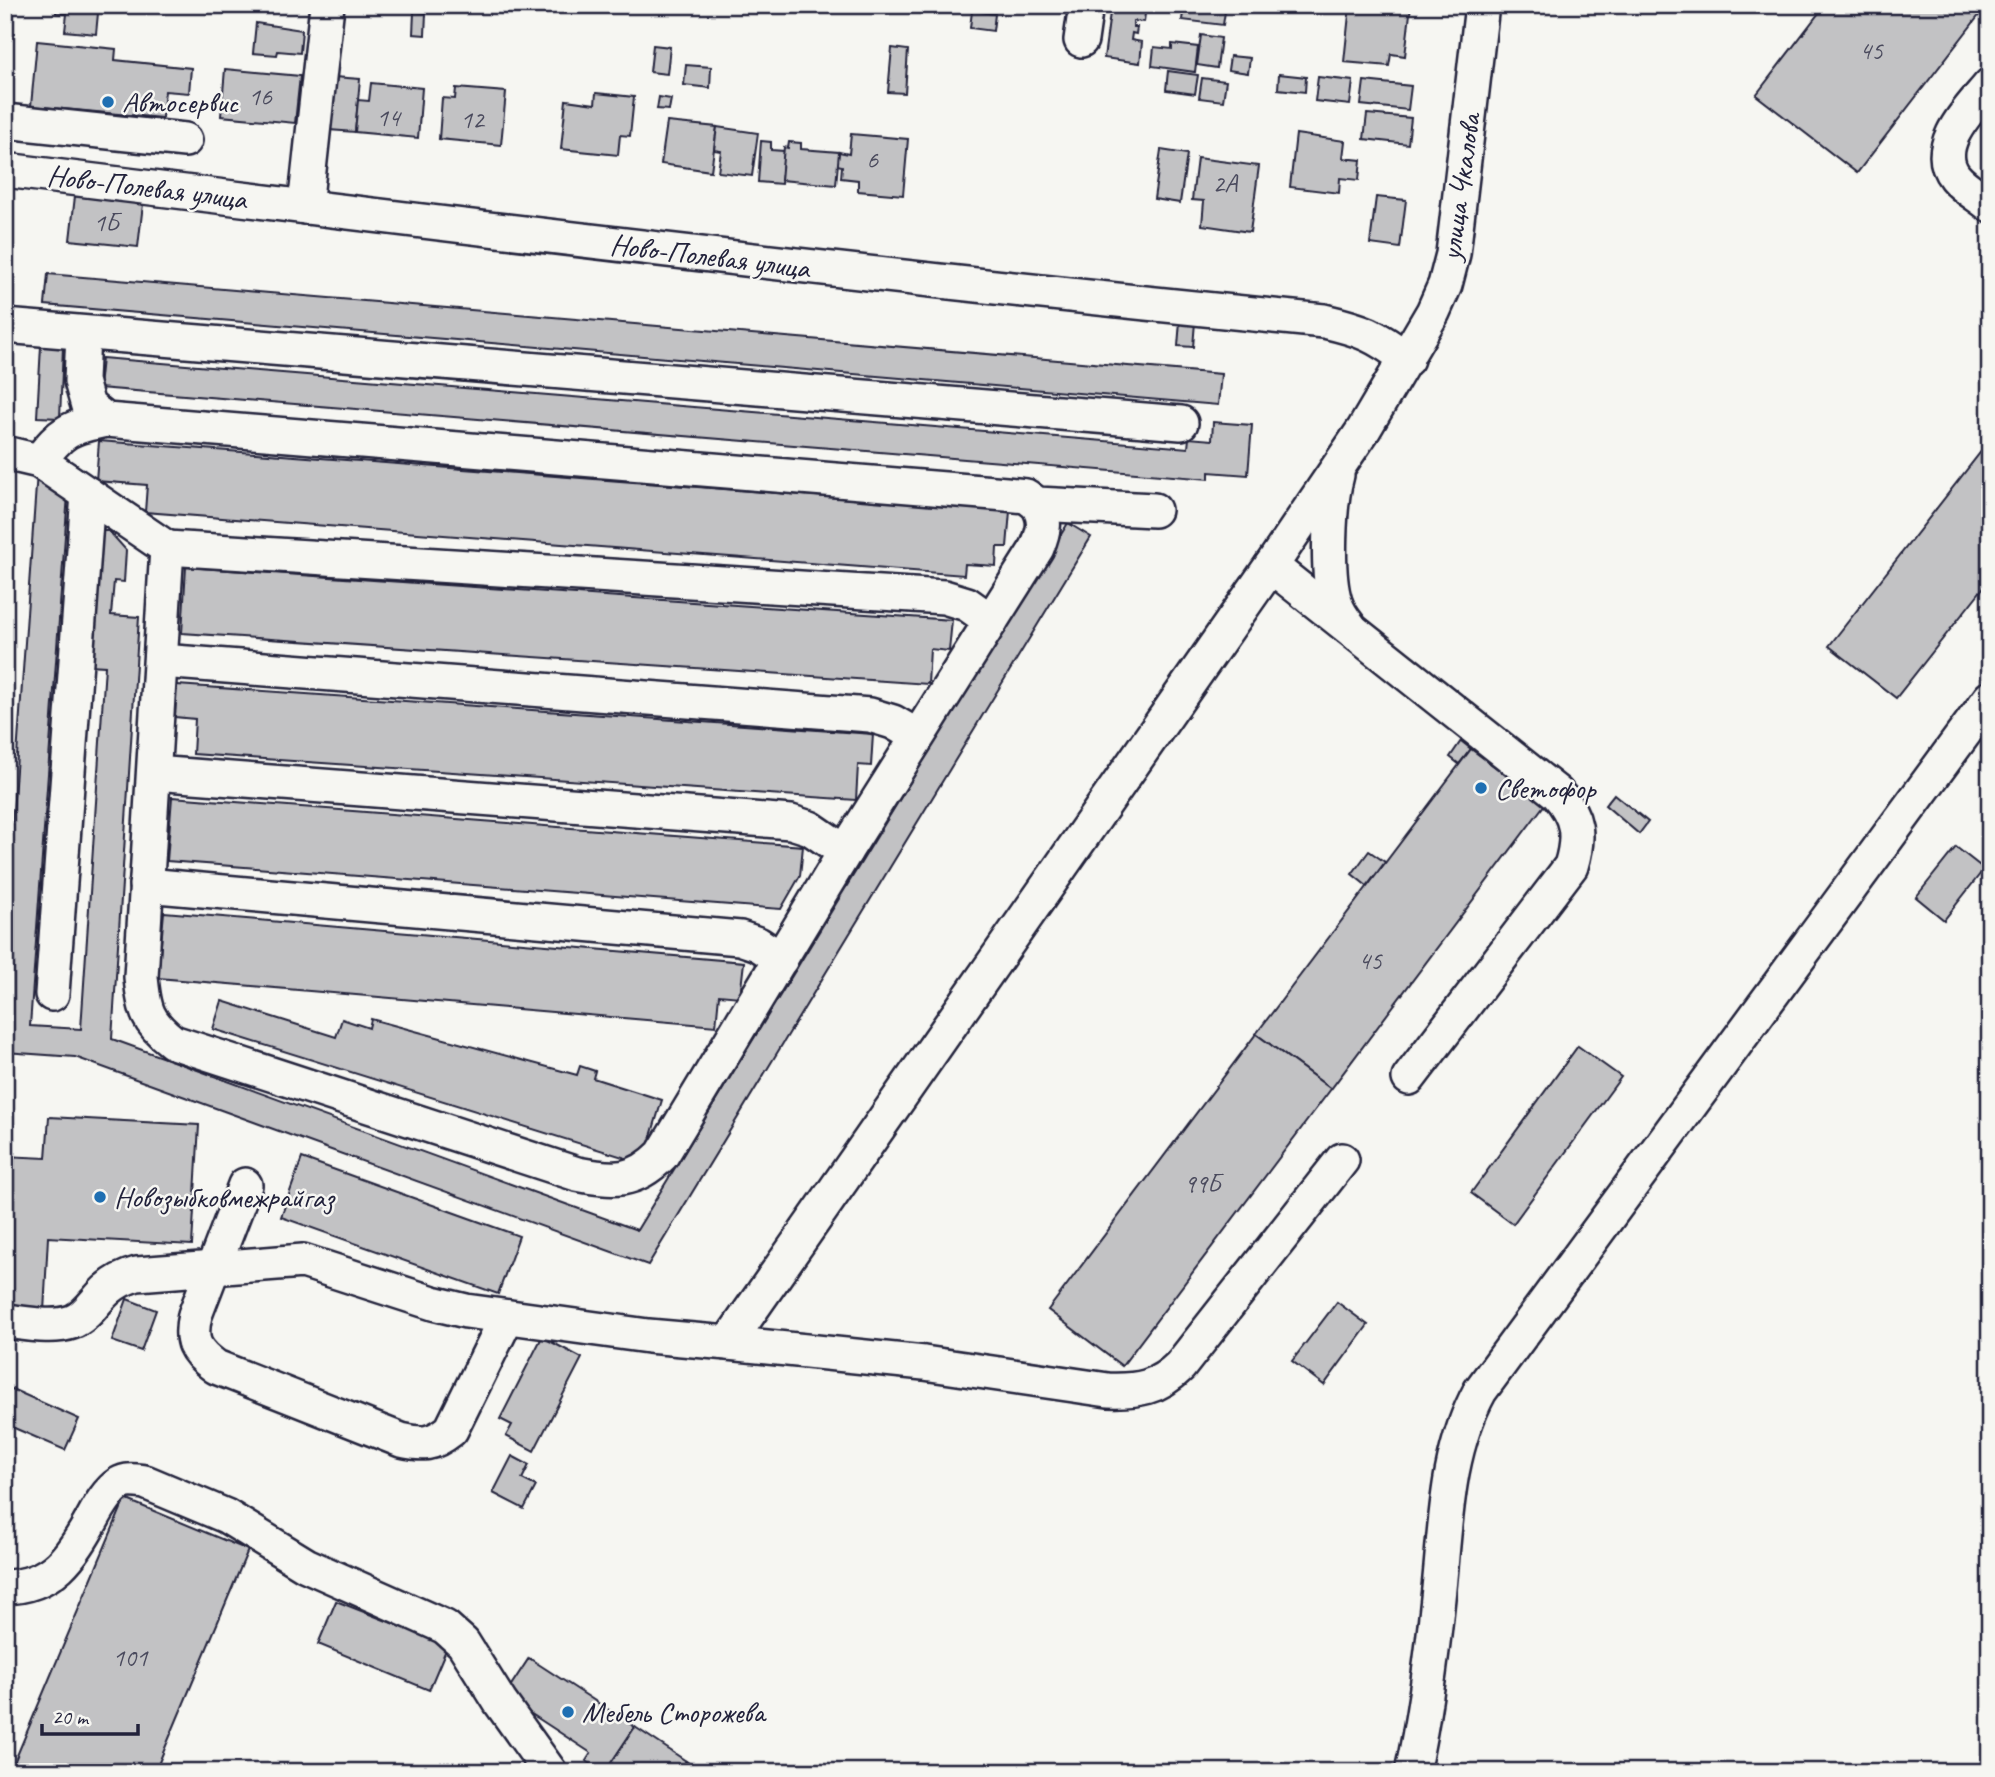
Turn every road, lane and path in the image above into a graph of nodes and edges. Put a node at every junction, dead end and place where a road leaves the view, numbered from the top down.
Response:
1 (327, 5) edge
2 (1086, 5) edge
3 (1482, 5) edge
4 (1082, 40) dead end
5 (1990, 85) edge
6 (5, 121) edge
7 (185, 140) dead end
8 (5, 170) edge
9 (1990, 205) edge
10 (305, 207) junction
11 (5, 326) edge
12 (83, 333) junction
13 (1407, 359) junction
14 (106, 420) junction
15 (1181, 423) dead end
16 (5, 453) edge
17 (1343, 460) junction
18 (39, 461) junction
19 (88, 494) junction
20 (1037, 504) junction
21 (1154, 510) dead end
22 (167, 548) junction
23 (1271, 566) junction
24 (991, 621) junction
25 (1352, 630) junction
26 (161, 661) junction
27 (1990, 698) edge
28 (917, 736) junction
29 (154, 773) junction
30 (845, 852) junction
31 (146, 885) junction
32 (781, 958) junction
33 (52, 994) dead end
34 (1409, 1078) dead end
35 (1342, 1160) dead end
36 (245, 1185) dead end
37 (213, 1267) junction
38 (507, 1317) junction
39 (5, 1321) edge
40 (728, 1343) junction
41 (5, 1587) edge
42 (550, 1772) edge
43 (1412, 1772) edge

1 - 10 street
2 - 4 street
3 - 13 street, улица Чкалова
5 - 9 street
6 - 7 street
8 - 10 street, Ново-Полевая улица
10 - 13 street, Ново-Полевая улица
11 - 12 street
12 - 14 street
12 - 15 street
13 - 17 street, улица Чкалова
14 - 18 street
14 - 20 street
16 - 18 street
17 - 23 street
17 - 25 street
18 - 19 street
19 - 22 street
19 - 33 street
20 - 21 street
20 - 24 street
22 - 24 street
22 - 26 street
23 - 25 street
23 - 40 street
24 - 28 street
25 - 34 street
26 - 28 street
26 - 29 street
27 - 43 street
28 - 30 street
29 - 30 street
29 - 31 street
30 - 32 street
31 - 32 street
31 - 32 street
35 - 40 street
36 - 37 street
37 - 38 street
37 - 38 street
37 - 39 street
38 - 40 street
41 - 42 street

